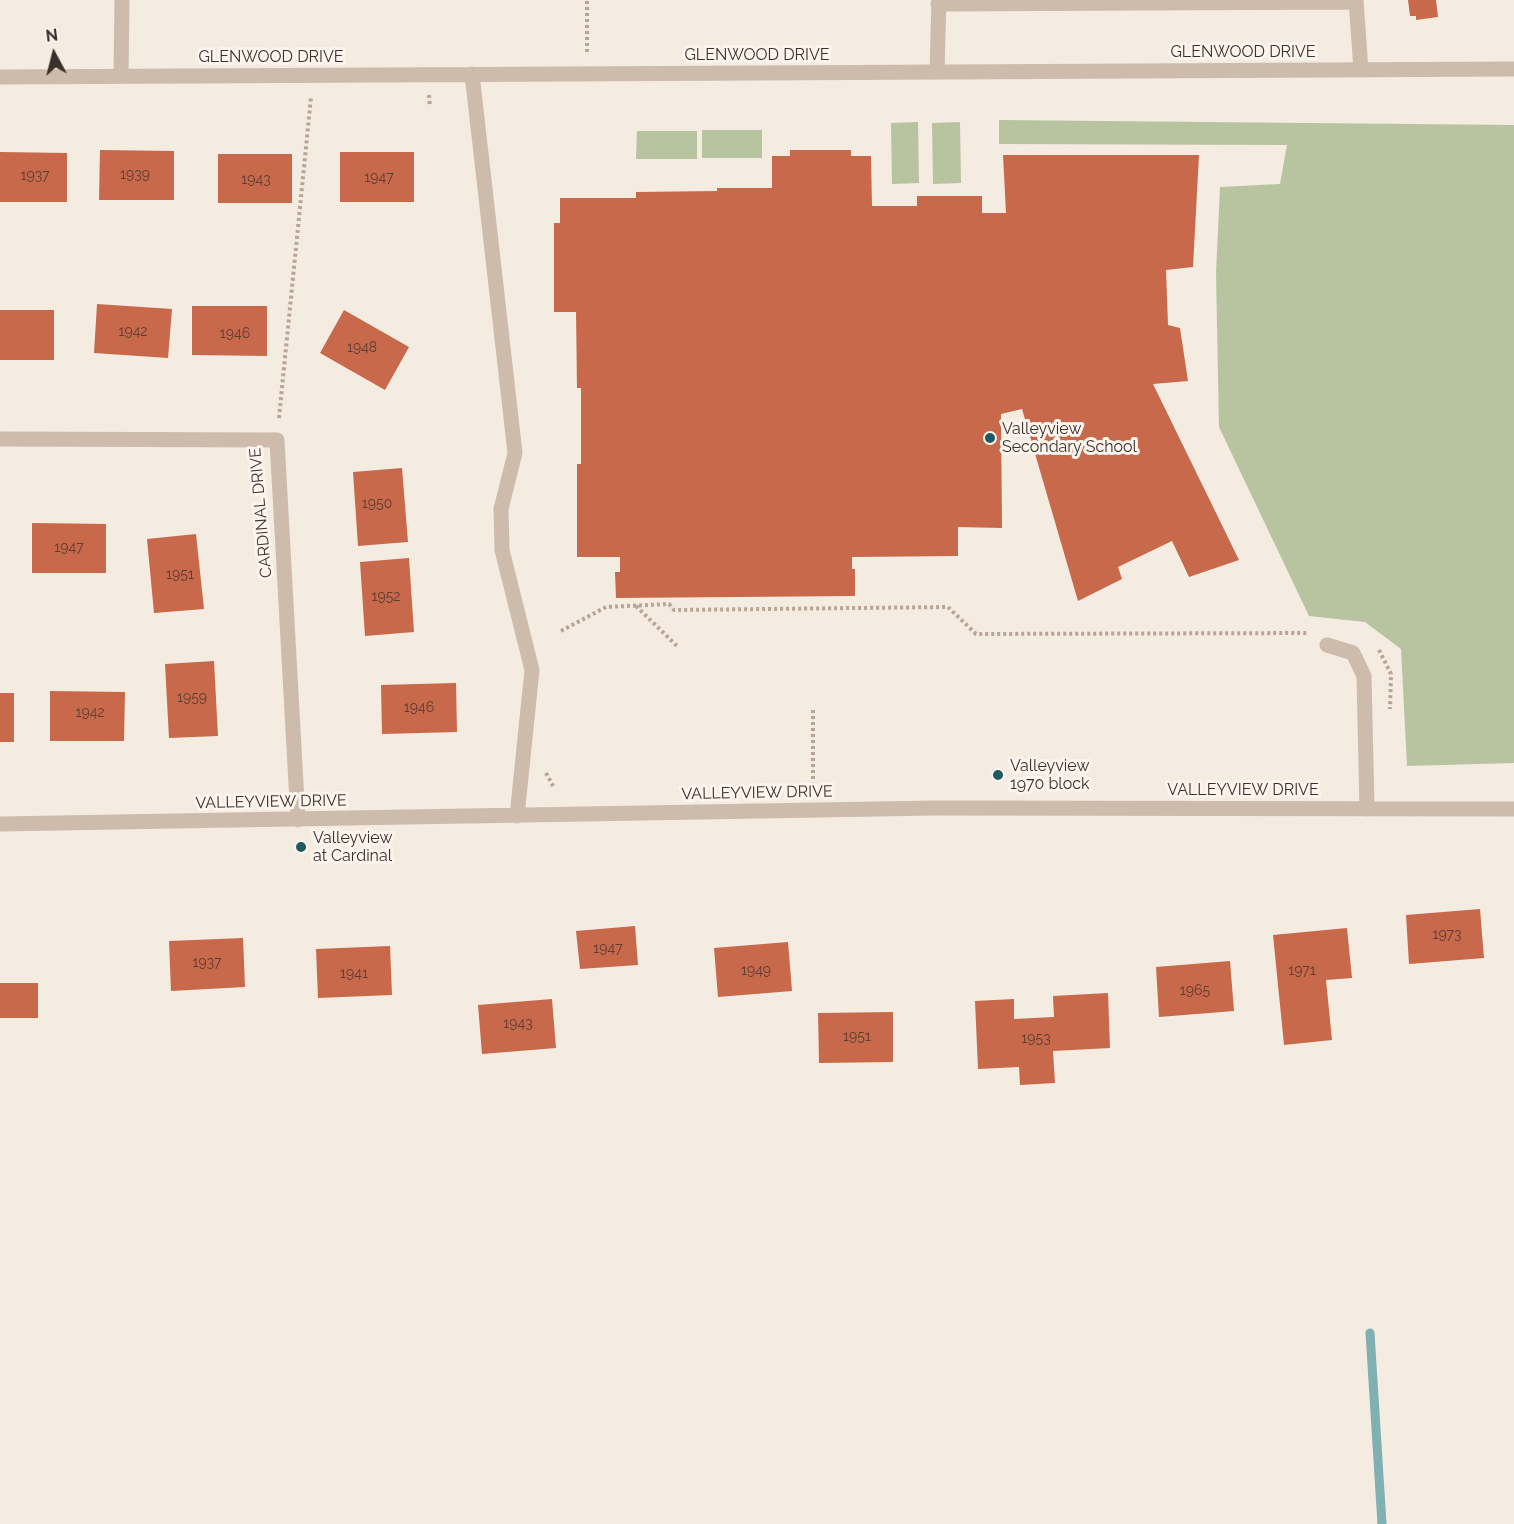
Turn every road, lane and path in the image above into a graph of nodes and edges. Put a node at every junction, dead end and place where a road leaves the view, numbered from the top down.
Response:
1 (122, 0) edge
2 (587, 0) edge
3 (1356, 1) edge
4 (938, 2) edge
5 (1514, 69) edge
6 (1361, 70) junction
7 (937, 72) junction
8 (472, 74) junction
9 (587, 74) junction
10 (313, 75) junction
11 (121, 76) junction
12 (0, 77) edge
13 (0, 439) edge
14 (277, 440) junction
15 (636, 605) junction
16 (561, 631) dead end
17 (1324, 639) joint
18 (677, 646) dead end
19 (1377, 647) dead end
20 (813, 710) dead end
21 (1390, 710) dead end
22 (813, 784) dead end
23 (1367, 809) junction
24 (1514, 809) edge
25 (517, 816) junction
26 (298, 820) junction
27 (0, 824) edge

1 - 11 street
2 - 9 path
3 - 4 street
3 - 6 street
4 - 7 street
5 - 6 street, GLENWOOD DRIVE
6 - 7 street, GLENWOOD DRIVE
7 - 9 street, GLENWOOD DRIVE
8 - 9 street, GLENWOOD DRIVE
8 - 10 street, GLENWOOD DRIVE
8 - 25 street
10 - 11 street, GLENWOOD DRIVE
10 - 14 path
11 - 12 street, GLENWOOD DRIVE
13 - 14 street, CARDINAL DRIVE
14 - 26 street, CARDINAL DRIVE
15 - 16 path
15 - 17 path
15 - 18 path
17 - 23 street
19 - 21 path
20 - 22 path
23 - 24 street, VALLEYVIEW DRIVE
23 - 25 street, VALLEYVIEW DRIVE
25 - 26 street, VALLEYVIEW DRIVE
26 - 27 street, VALLEYVIEW DRIVE

